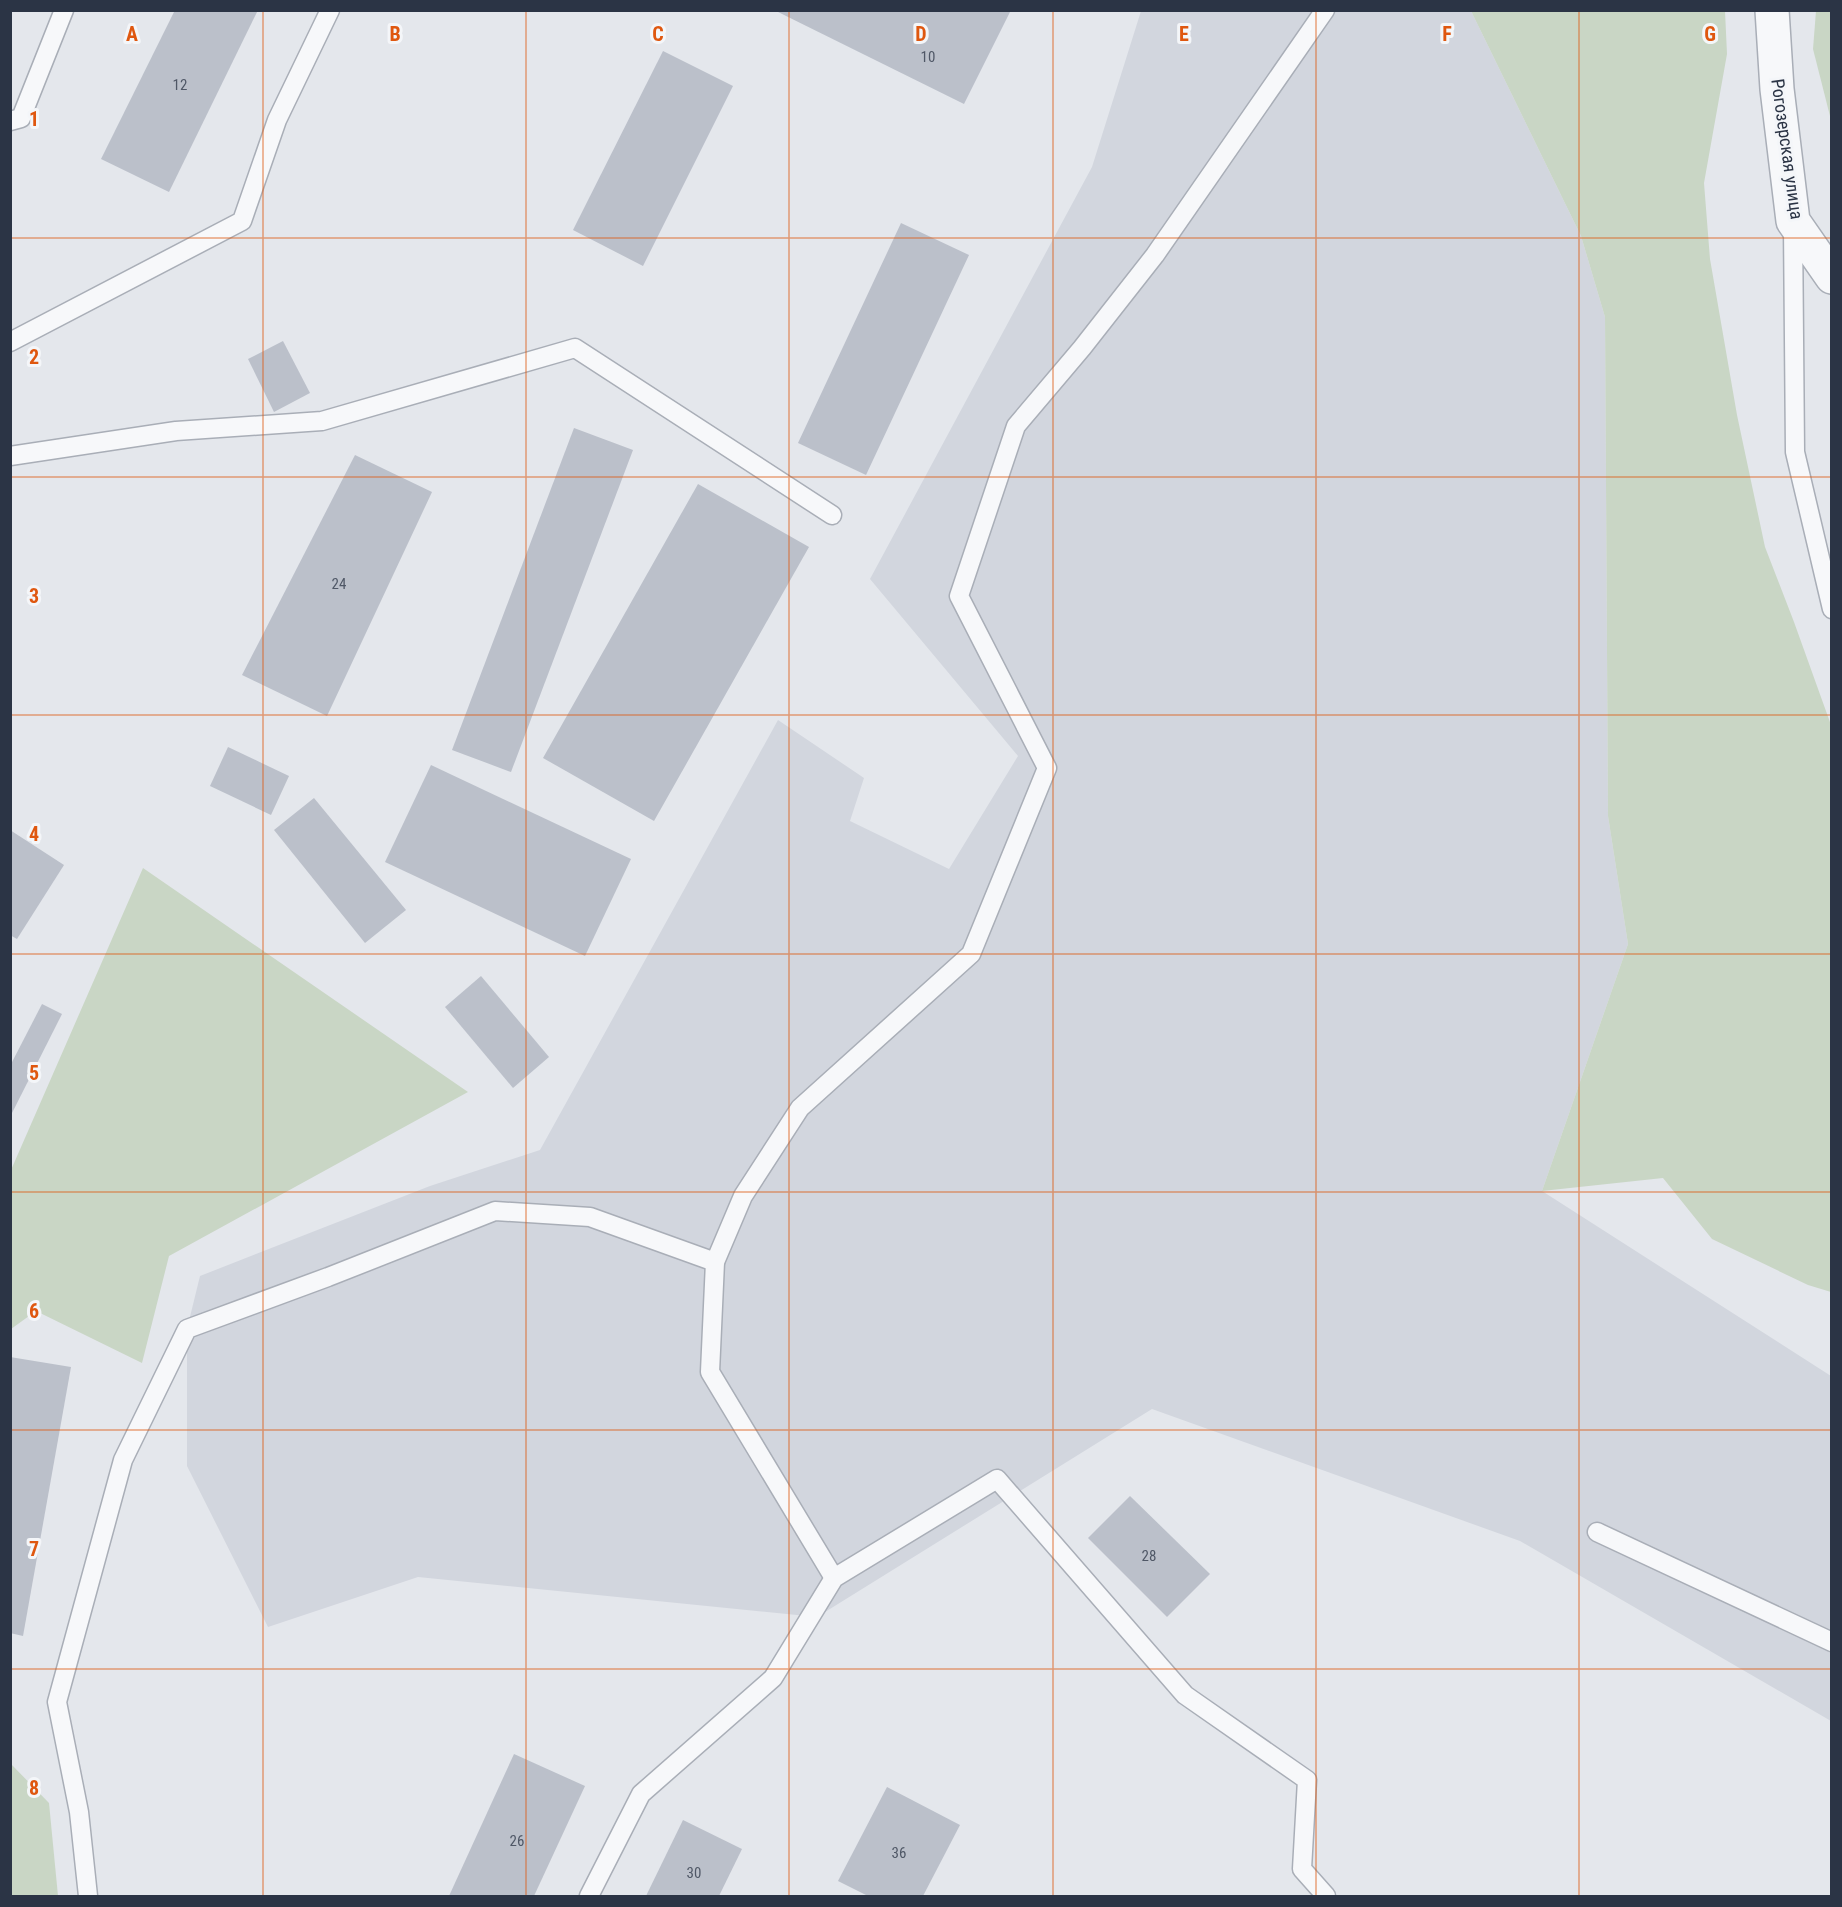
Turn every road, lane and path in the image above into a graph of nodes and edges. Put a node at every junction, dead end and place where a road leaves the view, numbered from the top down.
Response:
1 (64, 10) edge
2 (330, 10) edge
3 (1324, 10) edge
4 (1772, 10) edge
5 (10, 121) edge
6 (1793, 221) junction
7 (1832, 277) edge
8 (10, 342) edge
9 (10, 456) edge
10 (832, 514) dead end
11 (1832, 609) edge
12 (715, 1262) junction
13 (1597, 1532) dead end
14 (834, 1578) junction
15 (1832, 1642) edge
16 (88, 1896) edge
17 (590, 1896) edge
18 (1326, 1896) edge

1 - 5 lane
2 - 8 lane
3 - 12 lane
4 - 6 street, Рогозерская улица
6 - 7 street, Рогозерская улица
6 - 11 lane
9 - 10 lane
12 - 14 lane
12 - 16 lane
13 - 15 lane
14 - 17 lane
14 - 18 lane

